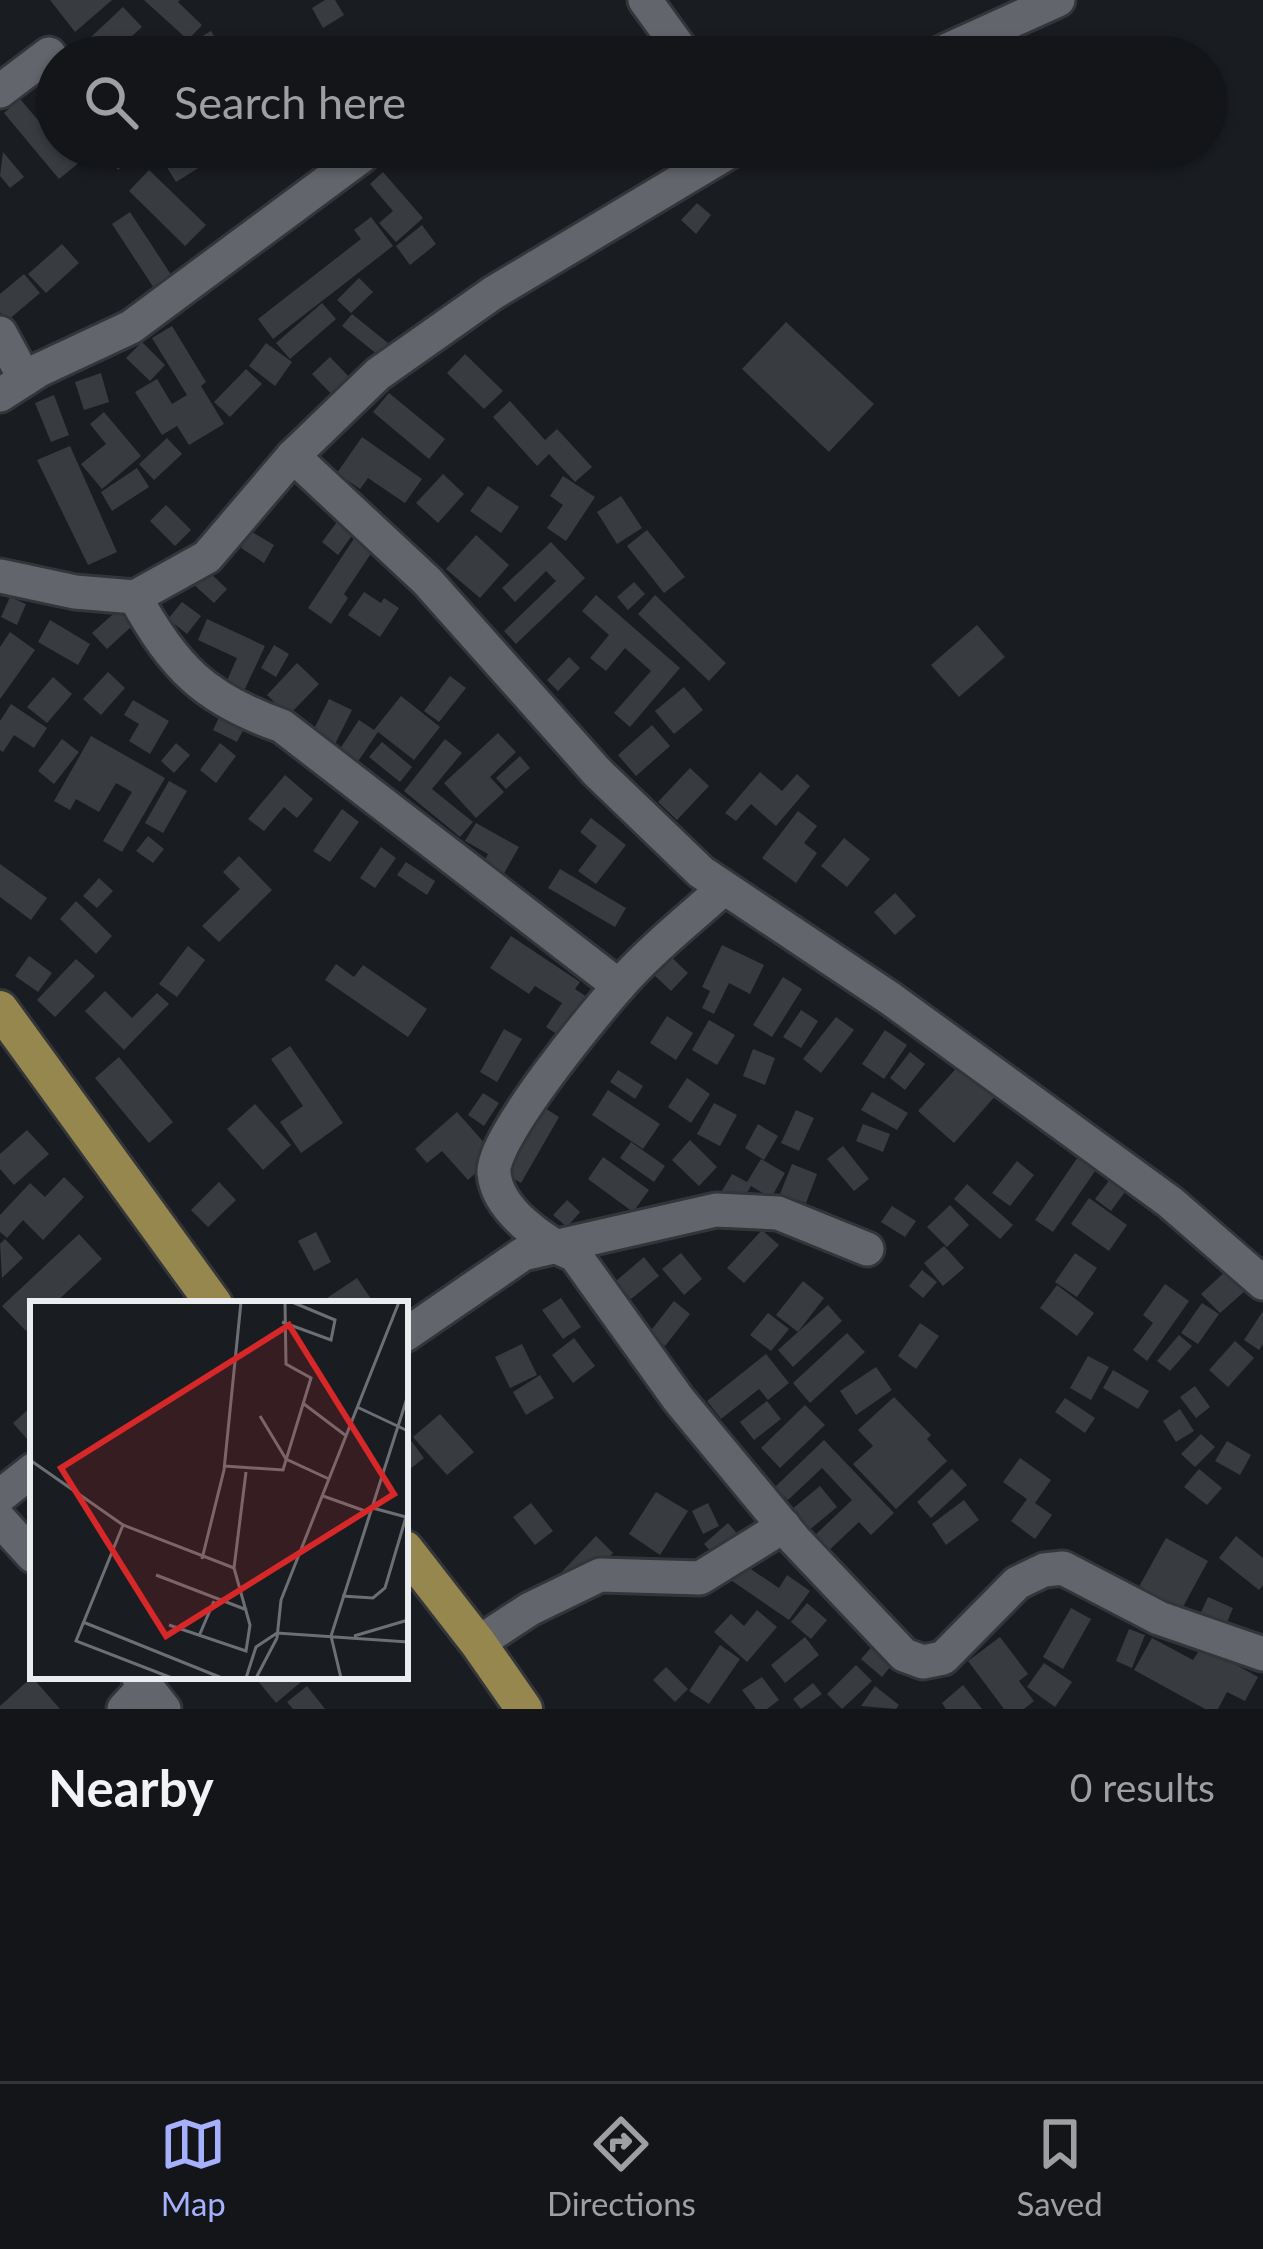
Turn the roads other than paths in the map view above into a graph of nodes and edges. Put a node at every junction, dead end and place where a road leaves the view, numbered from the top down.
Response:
1 (645, 0) edge
2 (1058, 0) edge
3 (671, 36) edge
4 (978, 36) edge
5 (36, 65) edge
6 (0, 92) edge
7 (345, 168) edge
8 (702, 168) edge
9 (0, 333) edge
10 (12, 387) edge
11 (293, 457) junction
12 (0, 575) edge
13 (135, 597) junction
14 (724, 888) junction
15 (620, 986) junction
16 (0, 1009) edge
17 (551, 1246) junction
18 (867, 1249) dead end
19 (1263, 1283) edge
20 (212, 1301) edge
21 (408, 1333) edge
22 (30, 1475) edge
23 (2, 1521) edge
24 (784, 1526) junction
25 (30, 1553) edge
26 (408, 1554) edge
27 (478, 1643) junction
28 (1263, 1654) edge
29 (524, 1709) edge

1 - 3 street
2 - 4 street
5 - 6 street
7 - 10 street
8 - 11 street
9 - 10 street
11 - 13 street
11 - 14 street
12 - 13 street
13 - 15 street
14 - 15 street
14 - 19 street
15 - 17 street
16 - 20 main road
17 - 18 street
17 - 21 street
17 - 24 street
22 - 23 street
23 - 25 street
24 - 27 street
24 - 28 street
26 - 27 main road
27 - 29 main road

